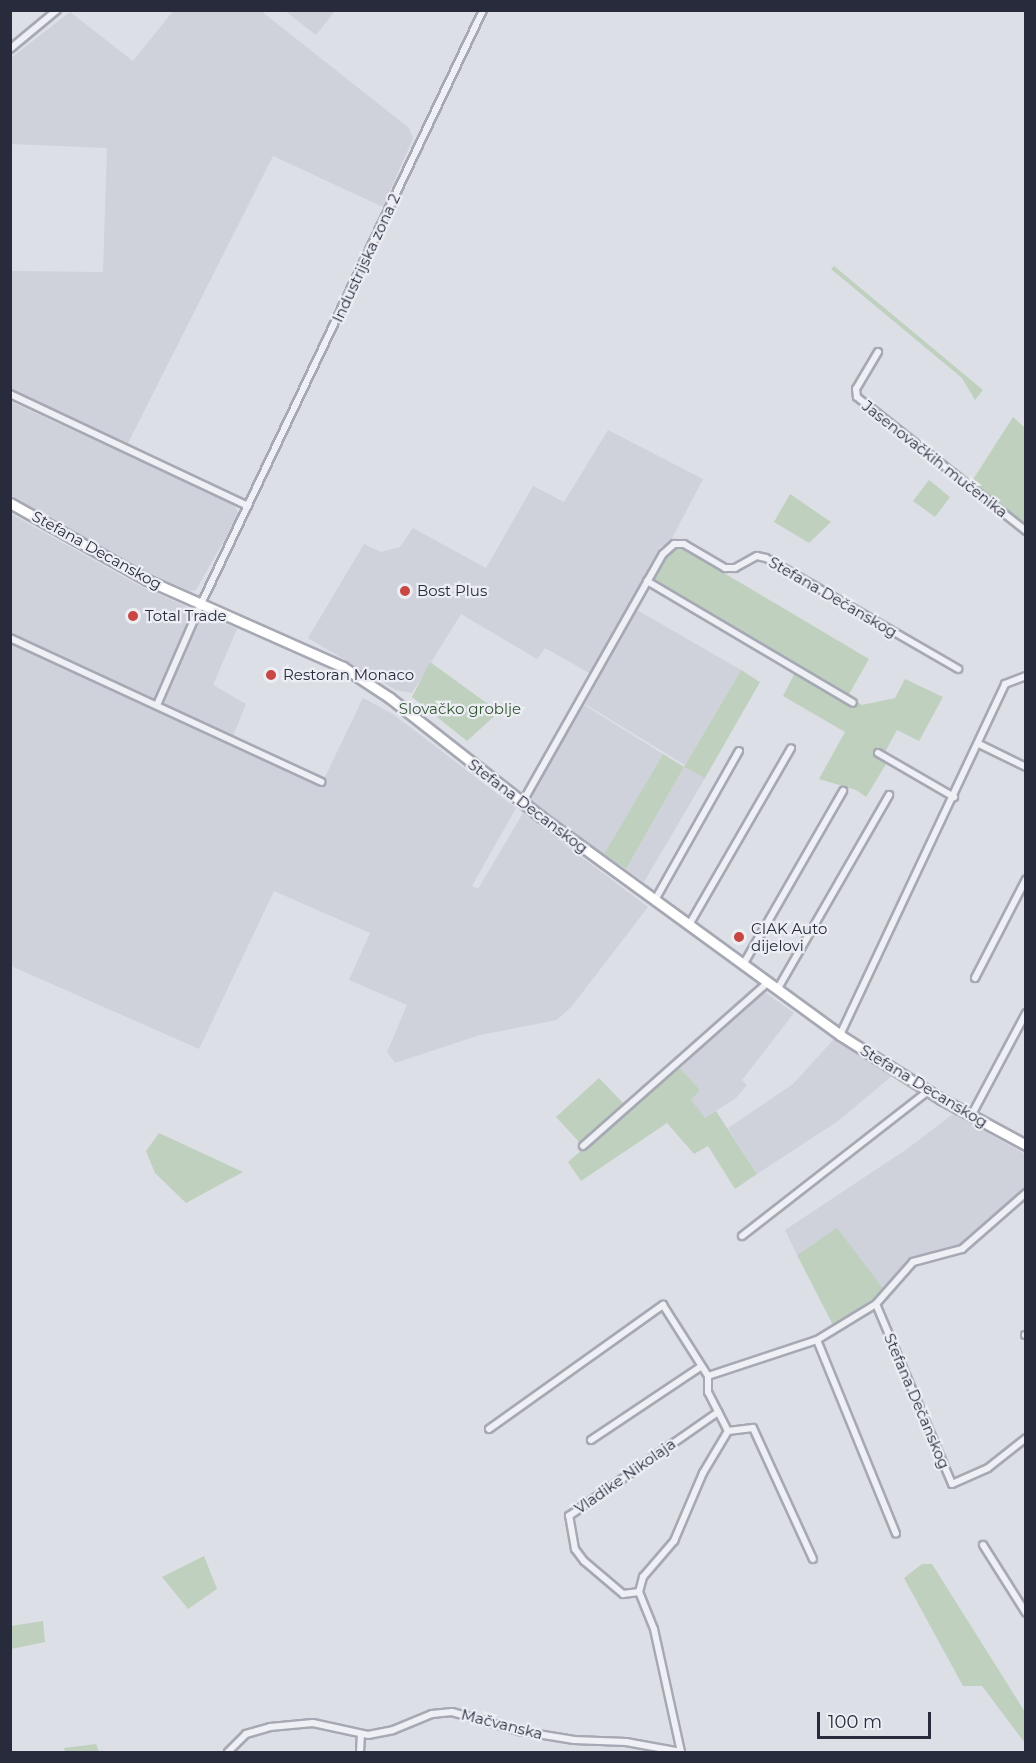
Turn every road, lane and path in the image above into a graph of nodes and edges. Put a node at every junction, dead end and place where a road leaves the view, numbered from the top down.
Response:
1 (57, 10) edge
2 (483, 10) edge
3 (10, 50) edge
4 (878, 352) dead end
5 (10, 394) edge
6 (10, 503) edge
7 (248, 506) junction
8 (1026, 531) edge
9 (647, 581) junction
10 (201, 604) junction
11 (10, 638) edge
12 (958, 669) dead end
13 (1026, 676) edge
14 (853, 703) dead end
15 (157, 705) junction
16 (979, 744) junction
17 (791, 748) dead end
18 (739, 751) dead end
19 (879, 753) dead end
20 (1026, 766) edge
21 (321, 782) dead end
22 (843, 791) dead end
23 (889, 795) dead end
24 (954, 797) junction
25 (522, 803) junction
26 (1026, 879) edge
27 (655, 900) junction
28 (689, 925) junction
29 (743, 965) junction
30 (975, 978) dead end
31 (767, 983) junction
32 (777, 990) junction
33 (1026, 1013) edge
34 (840, 1035) junction
35 (928, 1091) junction
36 (971, 1116) junction
37 (1026, 1145) edge
38 (583, 1146) dead end
39 (1026, 1193) edge
40 (742, 1236) dead end
41 (876, 1304) junction
42 (817, 1340) junction
43 (699, 1368) junction
44 (708, 1376) junction
45 (718, 1412) junction
46 (489, 1429) dead end
47 (728, 1431) junction
48 (1026, 1438) edge
49 (591, 1440) dead end
50 (896, 1534) dead end
51 (983, 1545) dead end
52 (813, 1559) dead end
53 (639, 1592) junction
54 (1026, 1613) edge
55 (361, 1735) junction
56 (228, 1752) edge
57 (360, 1752) edge
58 (681, 1752) edge

1 - 3 street
2 - 7 street, Industrijska zona 2
4 - 8 street, Jasenovačkih mučenika
5 - 7 street
6 - 10 main road, Stefana Decanskog
7 - 10 street, Industrijska zona 2
9 - 12 street, Stefana Dečanskog
9 - 14 street
9 - 25 street
10 - 15 street, Industrijska zona 2
10 - 25 main road, Stefana Decanskog
11 - 15 street
13 - 16 street
15 - 21 street
16 - 20 street
16 - 24 street
17 - 28 street
18 - 27 street
19 - 24 street
22 - 29 street
23 - 32 street
24 - 34 street
25 - 27 main road, Stefana Decanskog
26 - 30 street
27 - 28 main road, Stefana Decanskog
28 - 29 main road, Stefana Decanskog
29 - 31 main road, Stefana Decanskog
31 - 32 main road, Stefana Decanskog
31 - 38 street
32 - 34 main road, Stefana Decanskog
33 - 36 street
34 - 35 main road, Stefana Decanskog
35 - 36 main road, Stefana Decanskog
35 - 40 street
36 - 37 main road, Stefana Decanskog
39 - 41 street
41 - 42 street
41 - 48 street, Stefana Dečanskog
42 - 44 street
42 - 50 street
43 - 44 street
43 - 46 street
43 - 49 street
44 - 45 street
45 - 47 street
45 - 53 street, Vladike Nikolaja
47 - 52 street
47 - 53 street
51 - 54 street
53 - 58 street
55 - 56 street, Mačvanska
55 - 57 street
55 - 58 street, Mačvanska

